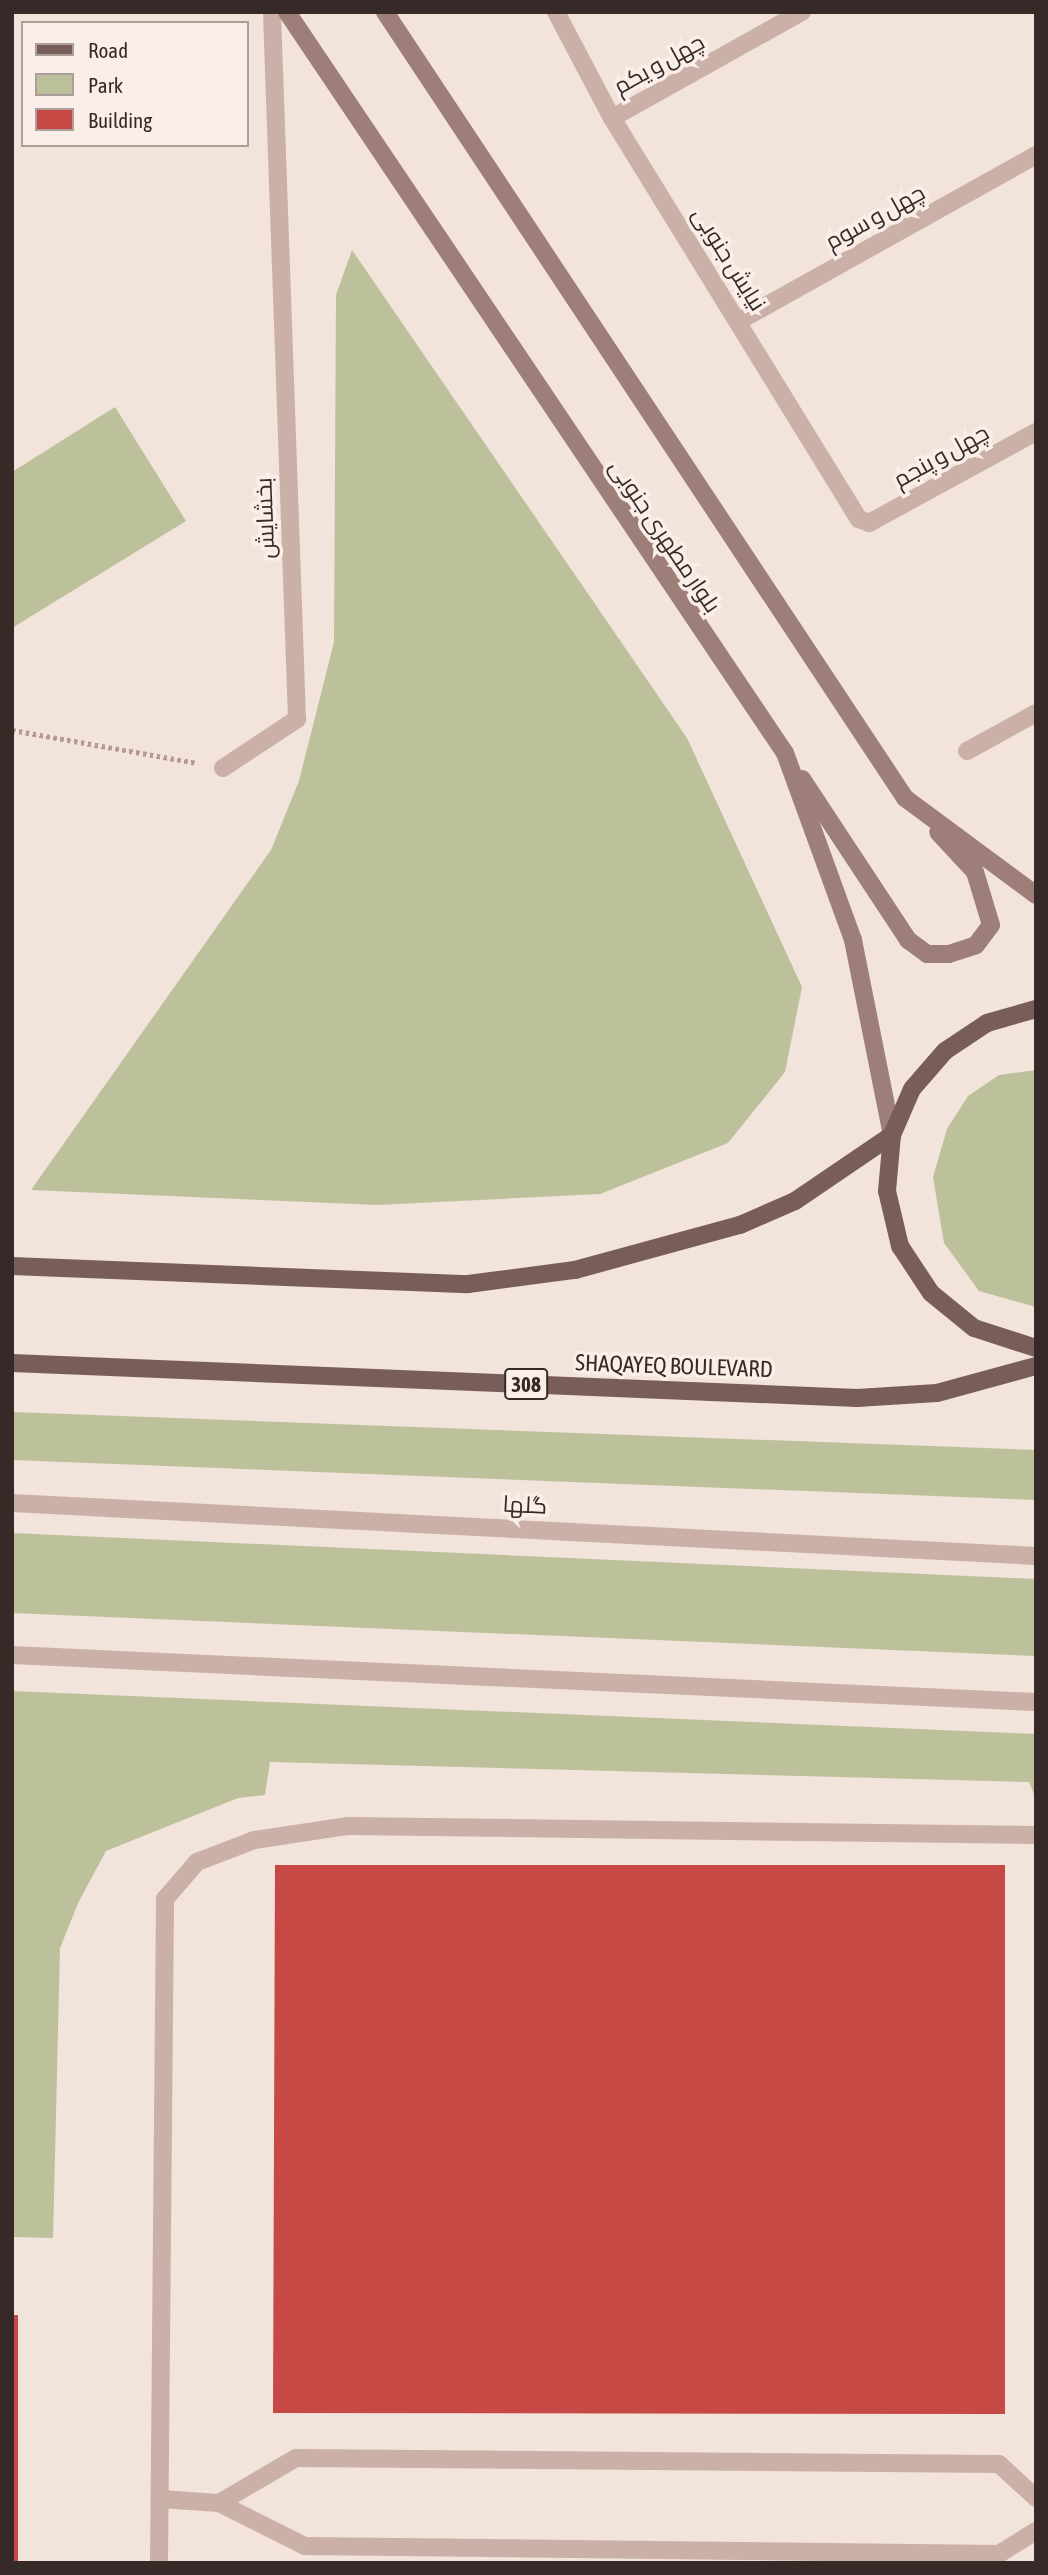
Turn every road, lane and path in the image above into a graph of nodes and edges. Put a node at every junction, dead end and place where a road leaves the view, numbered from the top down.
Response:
1 (272, 12) edge
2 (287, 12) edge
3 (385, 12) edge
4 (556, 12) edge
5 (802, 12) edge
6 (612, 118) junction
7 (1036, 155) edge
8 (739, 321) junction
9 (1036, 432) edge
10 (869, 523) joint
11 (1036, 713) edge
12 (12, 730) edge
13 (967, 751) dead end
14 (785, 753) junction
15 (223, 768) joint
16 (905, 798) junction
17 (1036, 895) edge
18 (1036, 1009) edge
19 (892, 1135) junction
20 (12, 1266) edge
21 (1036, 1348) edge
22 (12, 1363) edge
23 (1036, 1366) edge
24 (12, 1503) edge
25 (1036, 1556) edge
26 (12, 1655) edge
27 (1036, 1702) edge
28 (1036, 1835) edge
29 (1036, 2498) edge
30 (160, 2500) junction
31 (219, 2503) junction
32 (1036, 2531) edge
33 (159, 2563) edge

1 - 15 street, بخشایش
2 - 14 main road, بلوار مطهری جنوبی
3 - 16 main road
4 - 6 street, نیایش جنوبی
5 - 6 street, چهل و یکم
6 - 8 street, نیایش جنوبی
7 - 8 street, چهل و سوم
8 - 10 street, نیایش جنوبی
9 - 10 street, چهل و پنجم
11 - 13 street
12 - 15 path
14 - 16 main road
14 - 19 main road, بلوار مطهری جنوبی
16 - 17 main road
18 - 19 main road
19 - 20 main road
19 - 21 main road
22 - 23 main road, SHAQAYEQ BOULEVARD / 308
24 - 25 street, گلها
26 - 27 street
28 - 30 street
29 - 31 street
30 - 31 street
30 - 33 street
31 - 32 street

